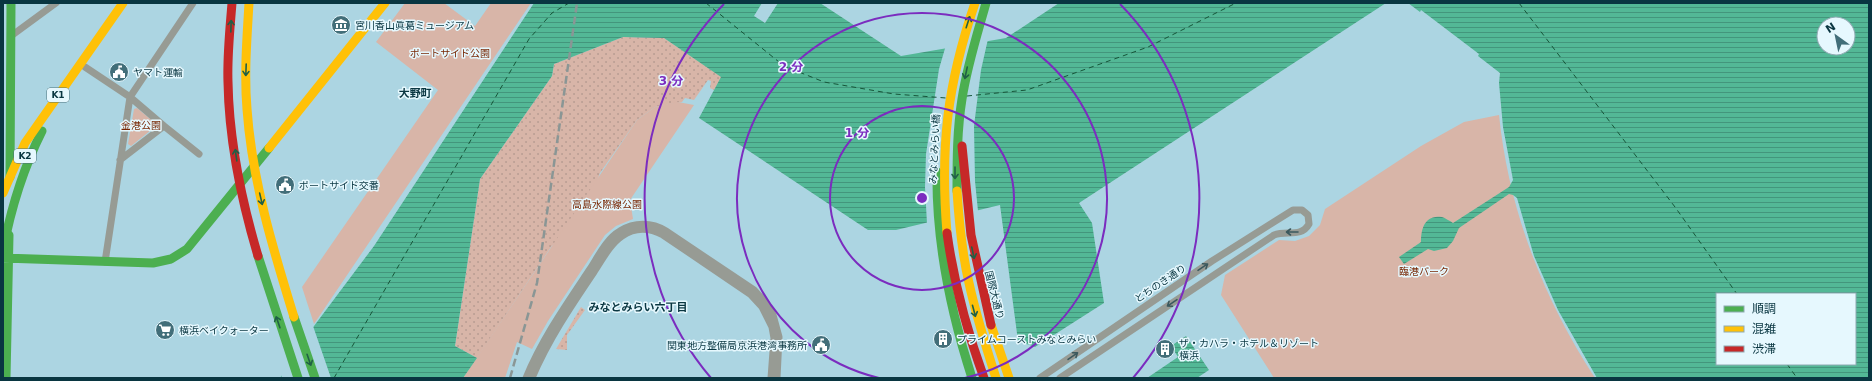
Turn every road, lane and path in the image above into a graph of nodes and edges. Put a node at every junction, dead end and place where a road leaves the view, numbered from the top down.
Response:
1 (11, 3) edge
2 (56, 3) edge
3 (117, 3) edge
4 (124, 3) edge
5 (129, 3) edge
6 (193, 3) edge
7 (232, 3) edge
8 (249, 3) edge
9 (385, 3) edge
10 (975, 3) edge
11 (986, 3) edge
12 (10, 38) junction
13 (85, 67) junction
14 (130, 97) junction
15 (960, 106) junction
16 (56, 107) junction
17 (164, 126) junction
18 (19, 154) junction
19 (199, 154) dead end
20 (120, 160) junction
21 (10, 161) junction
22 (254, 168) junction
23 (3, 181) edge
24 (240, 185) junction
25 (3, 193) edge
26 (3, 210) edge
27 (941, 221) junction
28 (1241, 243) junction
29 (5, 255) edge
30 (1239, 258) junction
31 (105, 262) junction
32 (1187, 278) junction
33 (1194, 288) junction
34 (6, 378) edge
35 (298, 378) edge
36 (315, 378) edge
37 (526, 378) edge
38 (532, 378) edge
39 (771, 378) edge
40 (777, 378) edge
41 (972, 378) edge
42 (984, 378) edge
43 (996, 378) edge
44 (1009, 378) edge
45 (1040, 378) edge
46 (1060, 378) edge

1 - 12 main road
2 - 12 street
3 - 21 main road
4 - 18 main road, K1, bridge
5 - 13 main road
5 - 16 main road, K1
6 - 14 street
24 -> 7 main road
8 -> 22 main road
9 - 22 main road
27 -> 10 main road, みなとみらい橋
11 -> 15 main road
12 - 21 main road
13 - 14 street
13 - 21 main road
14 - 17 street
14 - 20 street
15 -> 43 main road
15 -> 44 main road, 国際大通り
16 - 26 main road, K2, bridge
16 - 29 main road, K1, bridge
17 - 19 street
17 - 20 street
18 - 23 main road, K2, bridge
18 - 25 main road, K1, bridge
20 - 31 street
21 - 29 main road
22 - 24 main road
22 -> 36 main road
24 - 31 main road
35 -> 24 main road
27 - 41 main road
27 - 42 main road
28 - 30 street
28 -> 30 street, とちのき通り
32 -> 28 street, とちのき通り
29 - 31 main road
29 - 34 main road
30 - 33 street
32 - 33 street
45 -> 32 street, とちのき通り
33 -> 46 street
37 - 40 street
38 - 39 street

